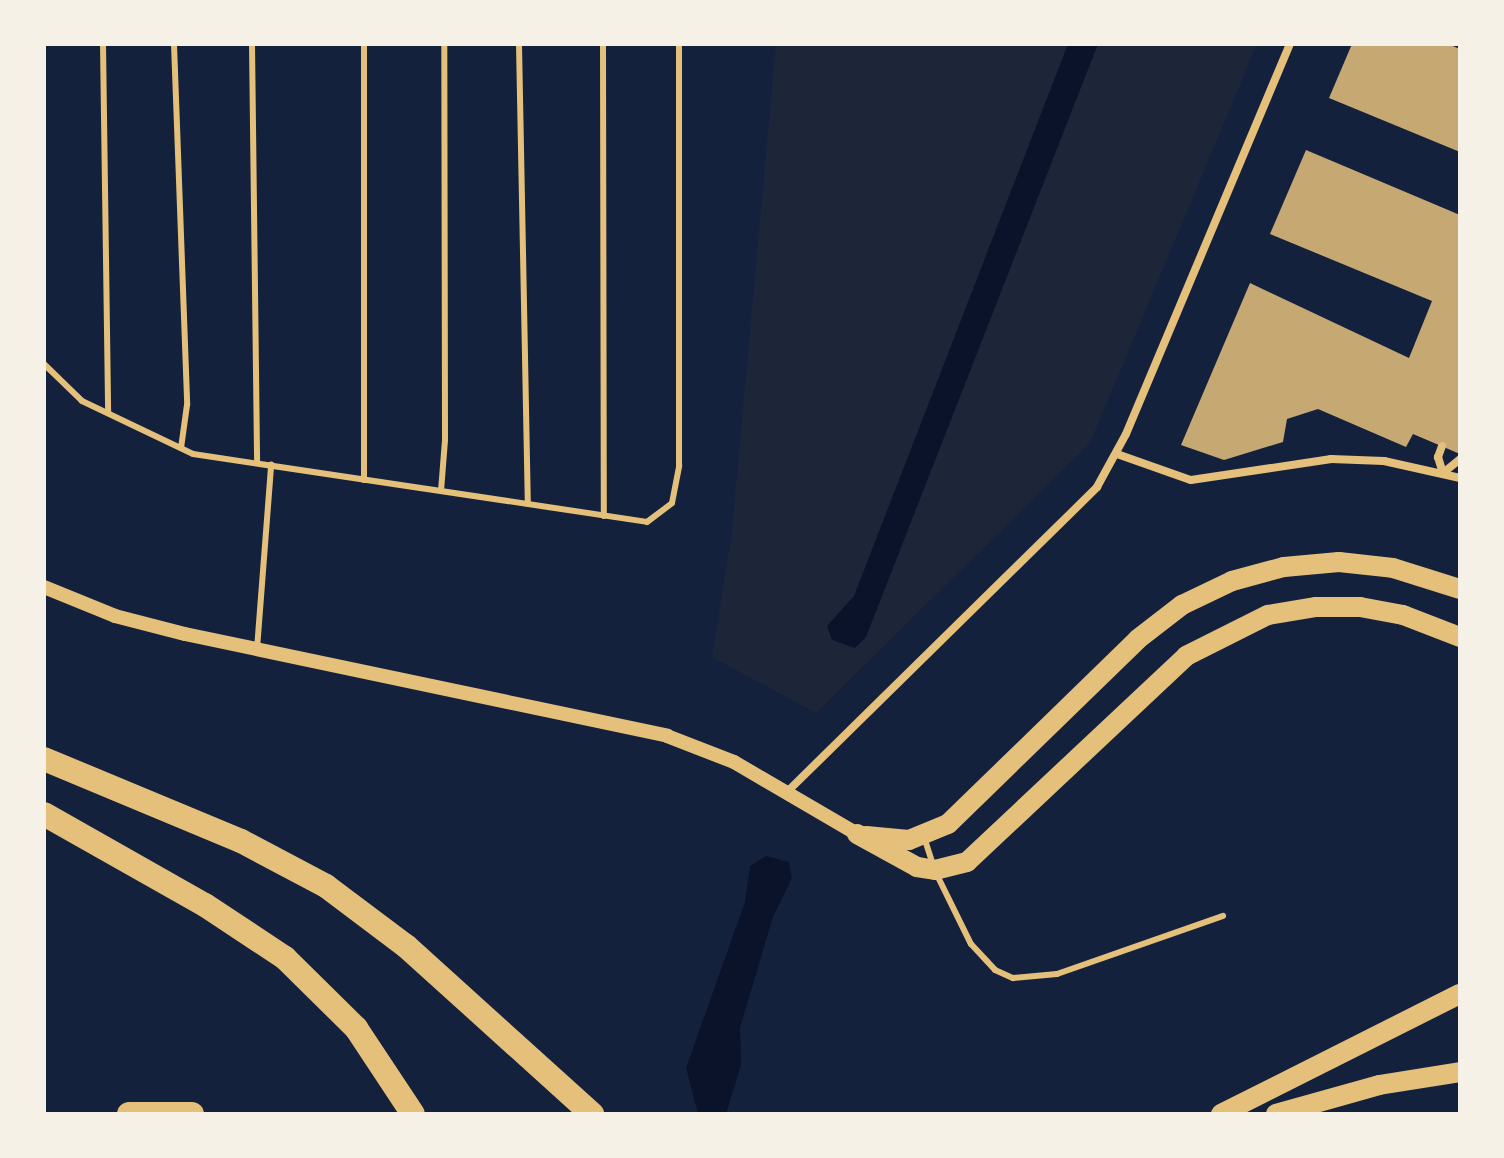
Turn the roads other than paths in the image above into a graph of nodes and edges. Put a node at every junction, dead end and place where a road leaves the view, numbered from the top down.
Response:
1 (103, 44) edge
2 (174, 44) edge
3 (252, 44) edge
4 (364, 44) edge
5 (444, 44) edge
6 (519, 44) edge
7 (603, 44) edge
8 (679, 44) edge
9 (1290, 44) edge
10 (44, 364) edge
11 (108, 413) junction
12 (1442, 446) dead end
13 (181, 448) junction
14 (1117, 454) junction
15 (1460, 459) edge
16 (257, 463) junction
17 (271, 465) junction
18 (1443, 473) junction
19 (1460, 478) edge
20 (364, 480) junction
21 (441, 491) junction
22 (528, 504) junction
23 (604, 516) junction
24 (44, 587) edge
25 (1460, 589) edge
26 (1460, 637) edge
27 (257, 649) junction
28 (44, 759) edge
29 (789, 790) junction
30 (44, 814) edge
31 (857, 834) junction
32 (924, 837) junction
33 (935, 870) junction
34 (1223, 916) dead end
35 (1460, 994) edge
36 (1460, 1072) edge
37 (129, 1114) edge
38 (192, 1114) edge
39 (413, 1114) edge
40 (592, 1114) edge
41 (1221, 1114) edge
42 (1276, 1114) edge

1 - 11 lane
2 - 13 lane
3 - 16 lane
4 - 20 lane
5 - 21 lane
6 - 22 lane
7 - 23 lane
8 - 23 lane
9 - 14 street
10 - 11 lane
11 - 13 lane
12 - 18 street
13 - 16 lane
14 - 18 street
14 - 29 street
15 - 18 street
16 - 17 lane
17 - 20 lane
17 - 27 lane
18 - 19 street
20 - 21 lane
21 - 22 lane
22 - 23 lane
24 - 27 street
25 - 32 main road
26 - 33 main road
27 - 29 street
28 - 40 highway
29 - 31 street
30 - 39 highway
31 - 32 main road
31 - 33 main road
32 - 33 lane
33 - 34 lane
35 - 41 main road
36 - 42 main road
37 - 38 highway

